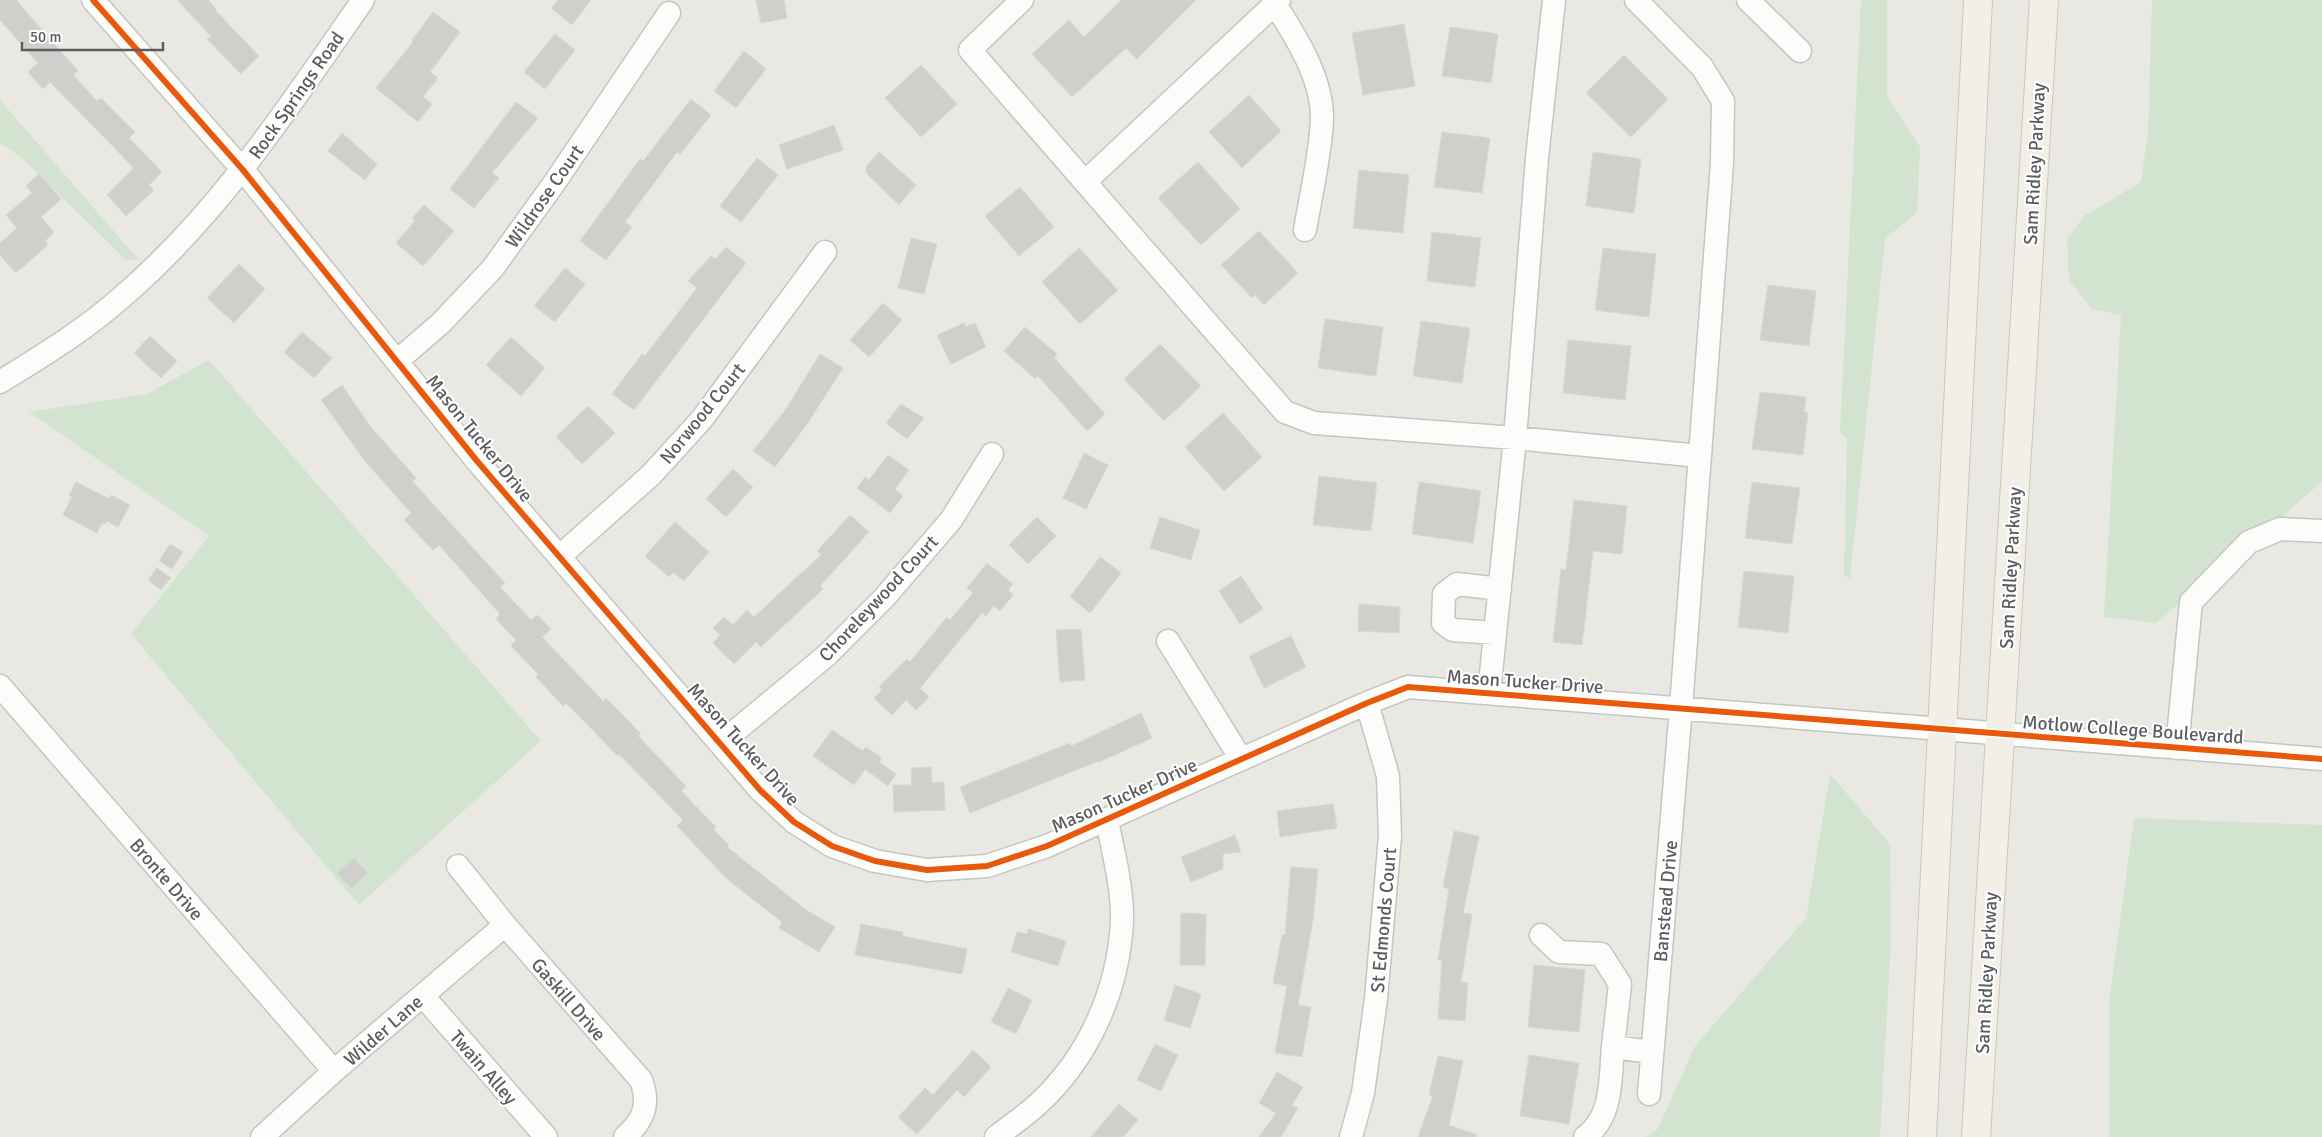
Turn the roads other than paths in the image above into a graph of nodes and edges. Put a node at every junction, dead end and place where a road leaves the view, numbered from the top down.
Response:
1 (92, 0) edge
2 (363, 0) edge
3 (1022, 0) edge
4 (1554, 0) edge
5 (1636, 0) edge
6 (1748, 0) edge
7 (1978, 0) edge
8 (2044, 0) edge
9 (1277, 2) edge
10 (669, 14) dead end
11 (1800, 51) dead end
12 (243, 170) junction
13 (1085, 182) junction
14 (1306, 230) dead end
15 (825, 252) dead end
16 (397, 360) junction
17 (0, 382) edge
18 (1515, 438) junction
19 (992, 454) dead end
20 (1700, 456) junction
21 (2322, 531) edge
22 (559, 557) junction
23 (1500, 589) junction
24 (1495, 633) junction
25 (1168, 641) dead end
26 (0, 686) edge
27 (1489, 693) junction
28 (1367, 702) junction
29 (1682, 707) junction
30 (1942, 730) junction
31 (2000, 735) junction
32 (721, 743) junction
33 (2177, 748) junction
34 (1242, 759) junction
35 (2322, 759) edge
36 (1107, 820) junction
37 (458, 866) dead end
38 (505, 926) junction
39 (1541, 935) dead end
40 (423, 996) junction
41 (1613, 1048) junction
42 (1652, 1052) junction
43 (334, 1072) junction
44 (1648, 1094) dead end
45 (262, 1137) edge
46 (546, 1137) edge
47 (625, 1137) edge
48 (996, 1137) edge
49 (1351, 1137) edge
50 (1585, 1137) edge
51 (1922, 1137) edge
52 (1976, 1137) edge

1 - 12 street, Mason Tucker Drive
2 - 12 street, Rock Springs Road
3 - 13 street
4 - 18 street
5 - 20 street, Banstead Drive
6 - 11 street
7 - 30 main road
8 - 31 main road, Sam Ridley Parkway
9 - 13 street
9 - 14 street
10 - 16 street, Wildrose Court
12 - 16 street, Mason Tucker Drive
12 - 17 street, Rock Springs Road
13 - 18 street
15 - 22 street, Norwood Court
16 - 22 street, Mason Tucker Drive
18 - 20 street
18 - 23 street
19 - 32 street, Choreleywood Court
20 - 29 street, Banstead Drive
21 - 33 street
22 - 32 street, Mason Tucker Drive
23 - 24 street
23 - 24 street
24 - 27 street
25 - 34 street
26 - 43 street, Bronte Drive
27 - 28 street, Mason Tucker Drive
27 - 29 street, Mason Tucker Drive
28 - 34 street, Mason Tucker Drive
28 - 49 street, St Edmonds Court
29 - 30 street, Mason Tucker Drive
29 - 42 street, Banstead Drive
30 - 31 street, Motlow College Boulevardd
30 - 51 main road
31 - 33 street, Motlow College Boulevardd
31 - 52 main road, Sam Ridley Parkway
32 - 36 street, Mason Tucker Drive
33 - 35 street, Motlow College Boulevardd
34 - 36 street, Mason Tucker Drive
36 - 48 street
37 - 38 street, Gaskill Drive
38 - 40 street, Wilder Lane
38 - 47 street, Gaskill Drive
39 - 41 street
40 - 43 street, Wilder Lane
40 - 46 street, Twain Alley
41 - 42 street
41 - 50 street
42 - 44 street, Banstead Drive
43 - 45 street, Wilder Lane

